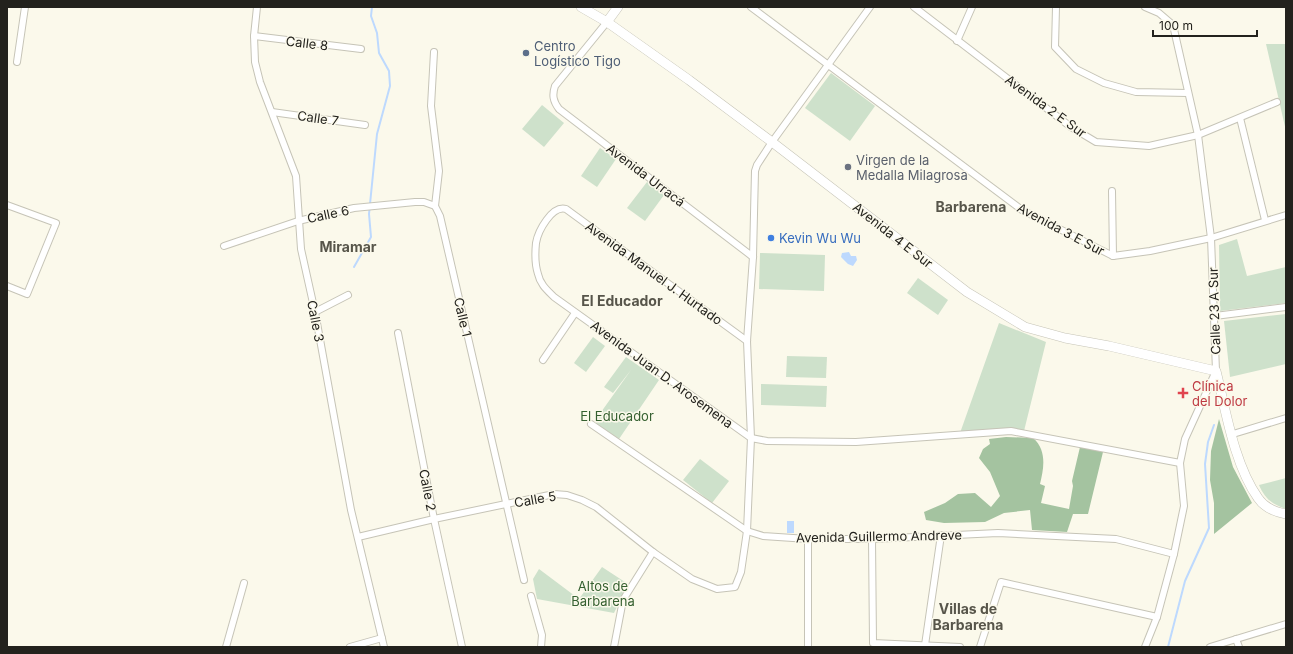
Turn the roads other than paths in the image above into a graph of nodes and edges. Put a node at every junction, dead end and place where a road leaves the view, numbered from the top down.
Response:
1 (25, 7) edge
2 (257, 7) edge
3 (581, 7) edge
4 (618, 7) edge
5 (751, 7) edge
6 (870, 7) edge
7 (914, 7) edge
8 (972, 7) edge
9 (1056, 7) edge
10 (1145, 7) edge
11 (607, 22) junction
12 (254, 36) junction
13 (957, 41) junction
14 (362, 49) dead end
15 (434, 52) dead end
16 (17, 62) dead end
17 (828, 64) junction
18 (1188, 93) junction
19 (1278, 102) dead end
20 (272, 112) junction
21 (1240, 118) junction
22 (365, 125) dead end
23 (1198, 135) junction
24 (772, 142) junction
25 (1112, 191) dead end
26 (7, 205) edge
27 (435, 206) junction
28 (559, 209) joint
29 (1286, 215) edge
30 (1265, 220) junction
31 (298, 221) junction
32 (1211, 238) junction
33 (224, 246) dead end
34 (1113, 256) junction
35 (753, 257) junction
36 (7, 286) edge
37 (348, 295) dead end
38 (1286, 307) edge
39 (315, 312) junction
40 (575, 313) junction
41 (1215, 316) junction
42 (398, 333) dead end
43 (748, 341) junction
44 (543, 360) dead end
45 (1216, 371) junction
46 (1286, 418) edge
47 (591, 424) dead end
48 (1232, 434) junction
49 (751, 438) junction
50 (1180, 463) junction
51 (507, 504) junction
52 (1286, 514) edge
53 (434, 519) junction
54 (747, 531) junction
55 (941, 535) junction
56 (358, 537) junction
57 (808, 539) junction
58 (872, 539) junction
59 (653, 552) junction
60 (1174, 554) junction
61 (524, 580) dead end
62 (244, 583) dead end
63 (531, 596) dead end
64 (1157, 617) junction
65 (1286, 624) edge
66 (382, 638) junction
67 (1236, 639) junction
68 (925, 644) junction
69 (226, 647) edge
70 (350, 647) edge
71 (384, 647) edge
72 (462, 647) edge
73 (541, 647) edge
74 (614, 647) edge
75 (808, 647) edge
76 (960, 647) edge
77 (980, 647) edge
78 (1145, 647) edge
79 (1210, 647) edge
80 (1239, 647) edge

1 - 16 street
2 - 12 street, Calle 3
3 - 11 street, Avenida 4 E Sur
4 - 11 street
5 - 17 street, Avenida 3 E Sur
6 - 17 street
7 - 13 street, Avenida 2 E Sur
8 - 13 street
9 - 18 street
10 - 18 street, Calle 23 A Sur
11 - 24 street, Avenida 4 E Sur
11 - 35 street, Avenida Urracá
12 - 14 street, Calle 8
12 - 20 street, Calle 3
13 - 23 street, Avenida 2 E Sur
15 - 27 street, Calle 1
17 - 24 street
17 - 34 street, Avenida 3 E Sur
18 - 23 street, Calle 23 A Sur
19 - 21 street, Avenida 2 E Sur
20 - 22 street, Calle 7
20 - 31 street, Calle 3
21 - 23 street, Avenida 2 E Sur
21 - 30 street
23 - 32 street, Calle 23 A Sur
24 - 35 street
24 - 45 street, Avenida 4 E Sur
25 - 34 street
26 - 36 street
27 - 31 street, Calle 6
27 - 51 street, Calle 1
28 - 40 street, Avenida Juan D. Arosemena
28 - 43 street, Avenida Manuel J. Hurtado
29 - 30 street, Avenida 3 E Sur
30 - 32 street, Avenida 3 E Sur
31 - 33 street, Calle 6
31 - 39 street, Calle 3
32 - 34 street, Avenida 3 E Sur
32 - 41 street, Calle 23 A Sur
35 - 43 street
37 - 39 street
38 - 41 street
39 - 56 street, Calle 3
40 - 44 street
40 - 49 street, Avenida Juan D. Arosemena
41 - 45 street, Calle 23 A Sur
42 - 53 street, Calle 2
43 - 49 street
45 - 48 street
45 - 50 street, Calle 23 A Sur
46 - 48 street
47 - 54 street, Avenida Guillermo Andreve
48 - 52 street
49 - 50 street
49 - 54 street
50 - 60 street, Calle 23 A Sur
51 - 53 street, Calle 5
51 - 59 street, Calle 5
51 - 61 street, Calle 1
53 - 56 street, Calle 5
53 - 72 street, Calle 2
54 - 57 street, Avenida Guillermo Andreve
54 - 59 street, Calle 5
55 - 58 street, Avenida Guillermo Andreve
55 - 60 street, Avenida Guillermo Andreve
55 - 68 street
56 - 66 street, Calle 3
57 - 58 street, Avenida Guillermo Andreve
57 - 75 street
58 - 68 street
59 - 74 street
60 - 64 street, Calle 23 A Sur
62 - 69 street
63 - 73 street
64 - 77 street
64 - 78 street, Calle 23 A Sur
65 - 67 street
66 - 70 street
66 - 71 street, Calle 3
67 - 79 street
67 - 80 street
68 - 76 street

